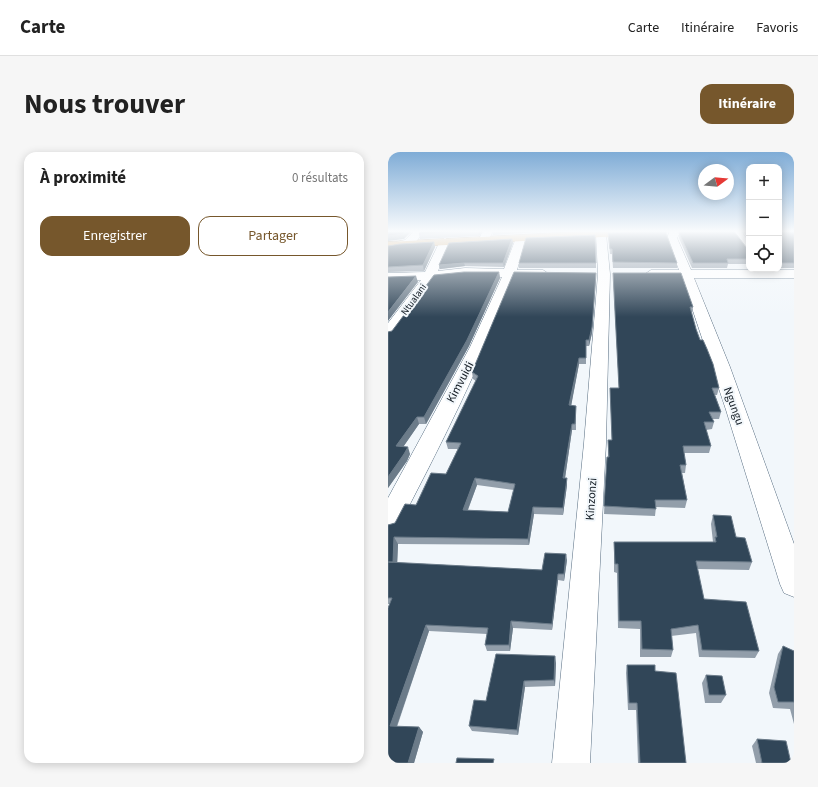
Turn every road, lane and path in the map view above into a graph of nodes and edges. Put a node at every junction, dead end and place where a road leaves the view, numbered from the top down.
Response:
1 (437, 260) edge
2 (514, 260) edge
3 (607, 260) edge
4 (681, 260) edge
5 (746, 272) edge
6 (775, 272) edge
7 (510, 274) junction
8 (557, 274) edge
9 (642, 274) edge
10 (687, 274) junction
11 (794, 274) edge
12 (430, 276) junction
13 (388, 277) edge
14 (388, 333) edge
15 (388, 522) edge
16 (794, 584) edge
17 (571, 763) edge

1 - 12 street, Ntualani
2 - 7 street, Kimvuidi
3 - 17 street, Kinzonzi
4 - 10 street, Ngungu
5 - 10 street
6 - 11 street
7 - 8 street
7 - 12 street
7 - 15 street, Kimvuidi
9 - 10 street
10 - 16 street, Ngungu
12 - 13 street
12 - 14 street, Ntualani

